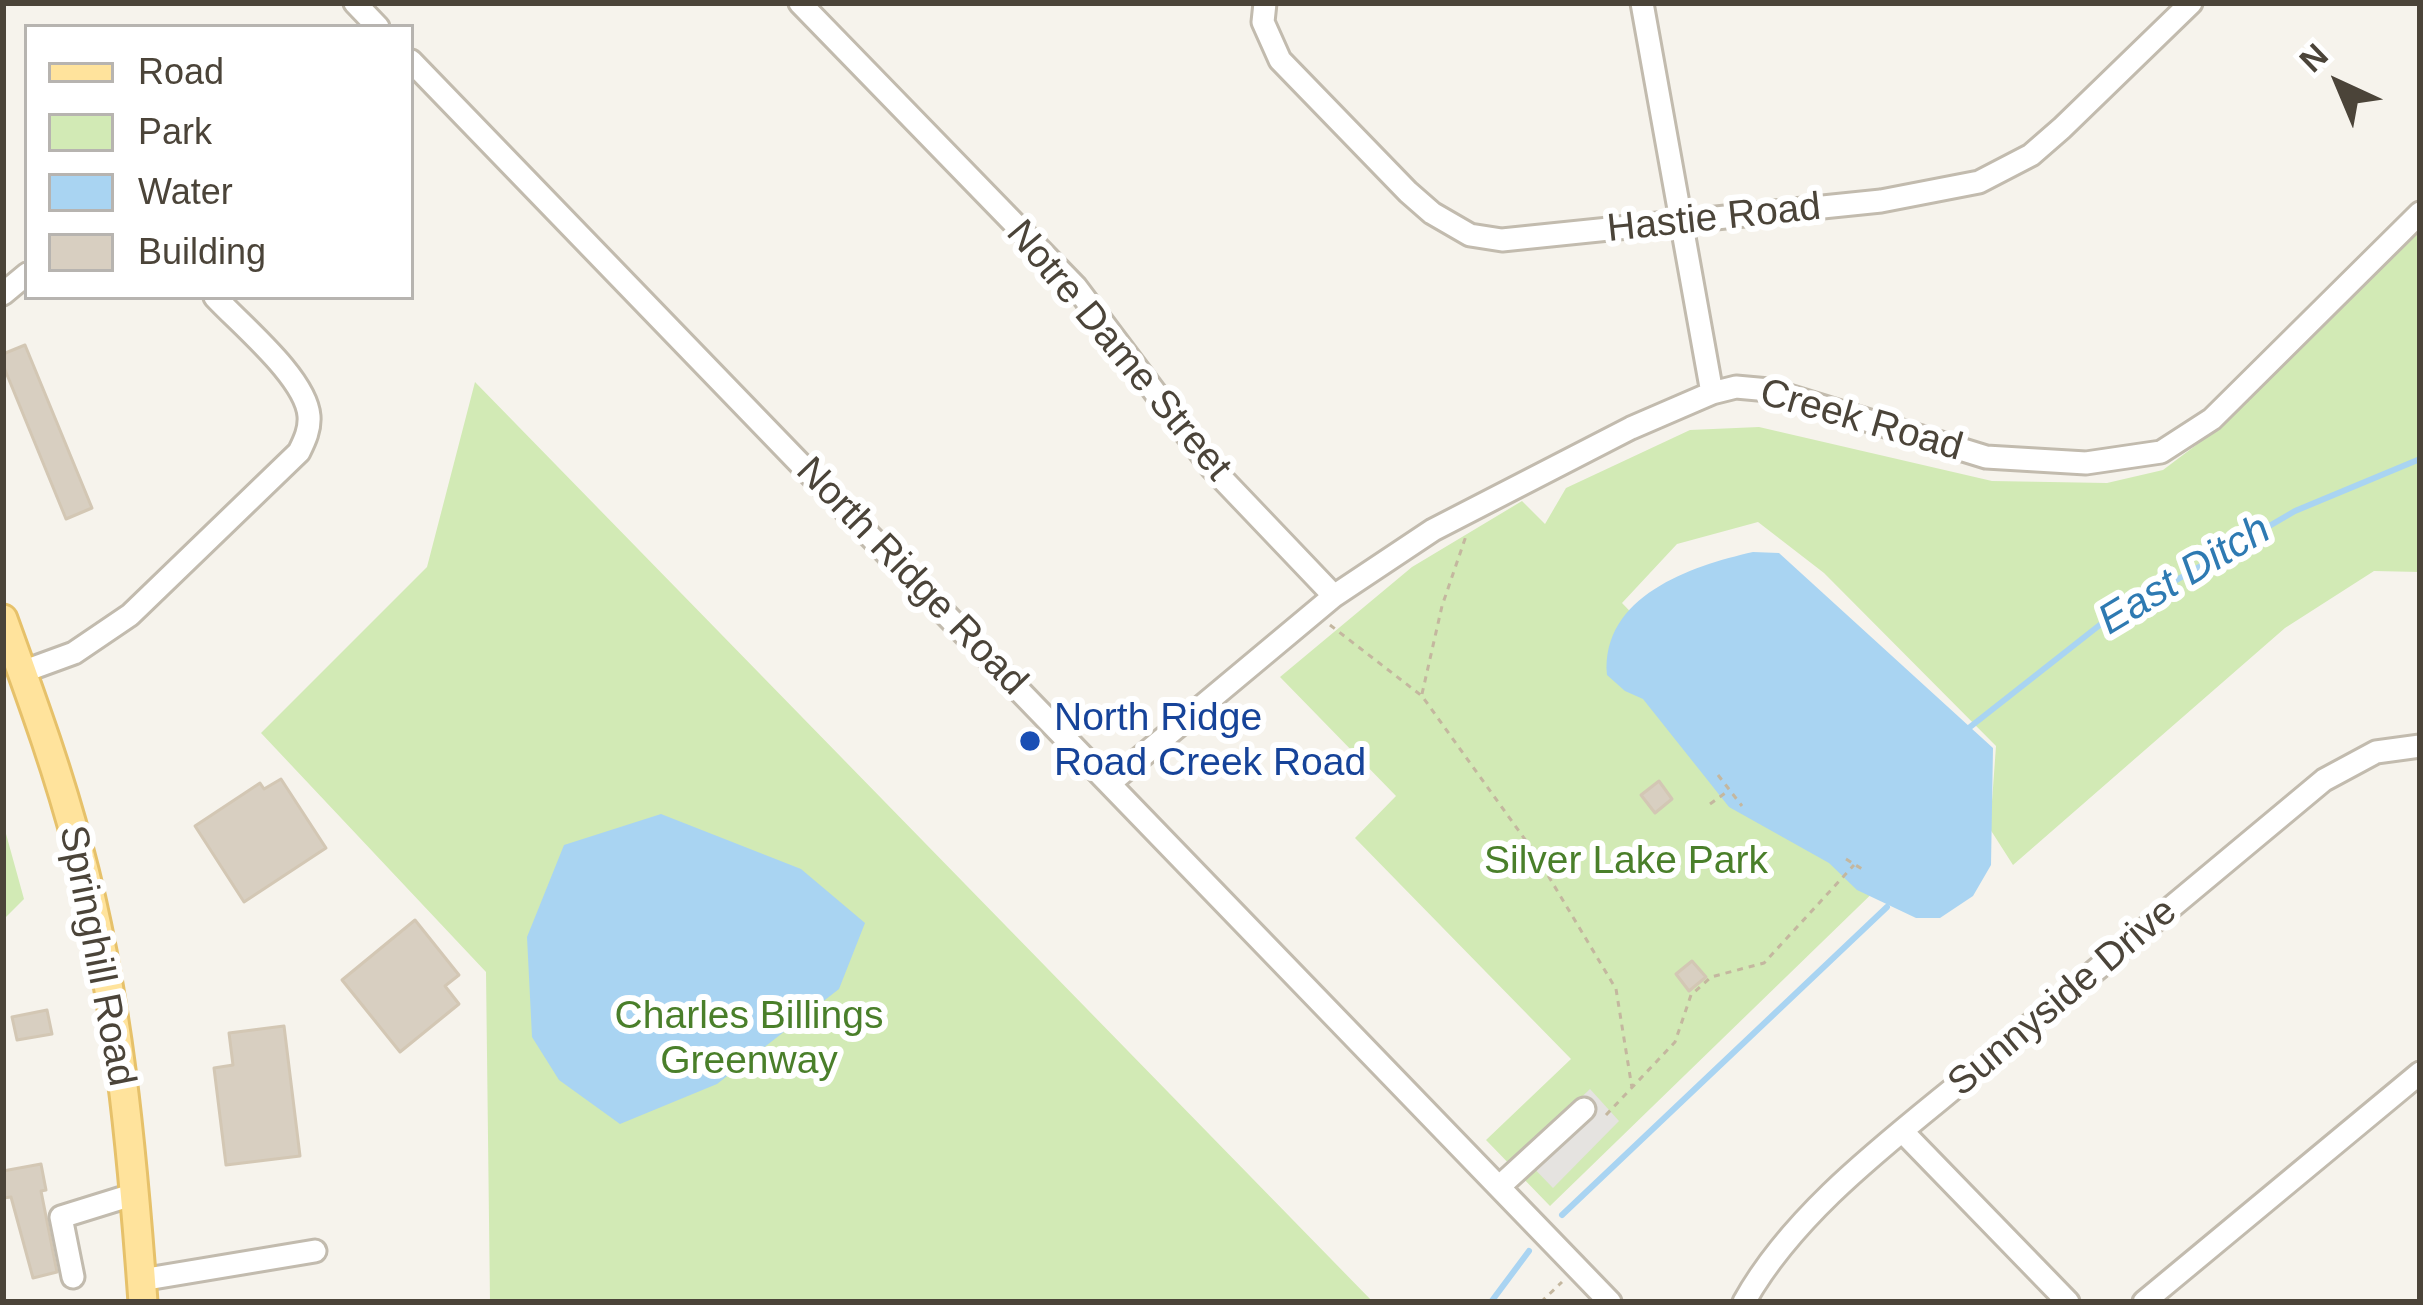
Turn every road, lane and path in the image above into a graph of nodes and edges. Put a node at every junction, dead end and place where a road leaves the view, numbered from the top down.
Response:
1 (800, 3) edge
2 (1642, 3) edge
3 (2191, 3) edge
4 (1264, 12) edge
5 (414, 64) edge
6 (2420, 213) edge
7 (1682, 225) junction
8 (217, 300) edge
9 (1712, 393) junction
10 (1477, 506) junction
11 (1334, 596) junction
12 (3, 619) edge
13 (1335, 631) dead end
14 (22, 672) junction
15 (1422, 696) junction
16 (2420, 746) edge
17 (1718, 775) dead end
18 (1110, 783) junction
19 (1730, 790) junction
20 (1710, 804) dead end
21 (1742, 806) dead end
22 (1846, 859) dead end
23 (1855, 865) junction
24 (1862, 869) dead end
25 (2420, 1073) edge
26 (1632, 1088) junction
27 (1595, 1112) joint
28 (1903, 1132) junction
29 (1500, 1186) junction
30 (135, 1194) junction
31 (315, 1250) dead end
32 (73, 1277) dead end
33 (1564, 1281) dead end
34 (142, 1291) edge
35 (1541, 1302) edge
36 (1610, 1302) edge
37 (1744, 1302) edge
38 (2068, 1302) edge
39 (2144, 1302) edge

1 - 11 street, Notre Dame Street
2 - 7 street
3 - 7 street, Hastie Road
4 - 7 street, Hastie Road
5 - 18 street, North Ridge Road
6 - 9 street, Creek Road
7 - 9 street
8 - 14 street
9 - 10 street, Creek Road
10 - 11 street, Creek Road
10 - 15 path
11 - 18 street, Creek Road
12 - 14 main road, Springhill Road
13 - 15 path
14 - 30 main road, Springhill Road
15 - 26 path
16 - 28 street, Sunnyside Drive
17 - 19 path
18 - 29 street, North Ridge Road
19 - 20 path
19 - 21 path
22 - 23 path
23 - 24 path
23 - 26 path
25 - 39 street
26 - 27 path
27 - 29 street
28 - 37 street, Sunnyside Drive
28 - 38 street
29 - 36 street, North Ridge Road
30 - 32 street
30 - 34 main road, Springhill Road
31 - 34 street
33 - 35 path

